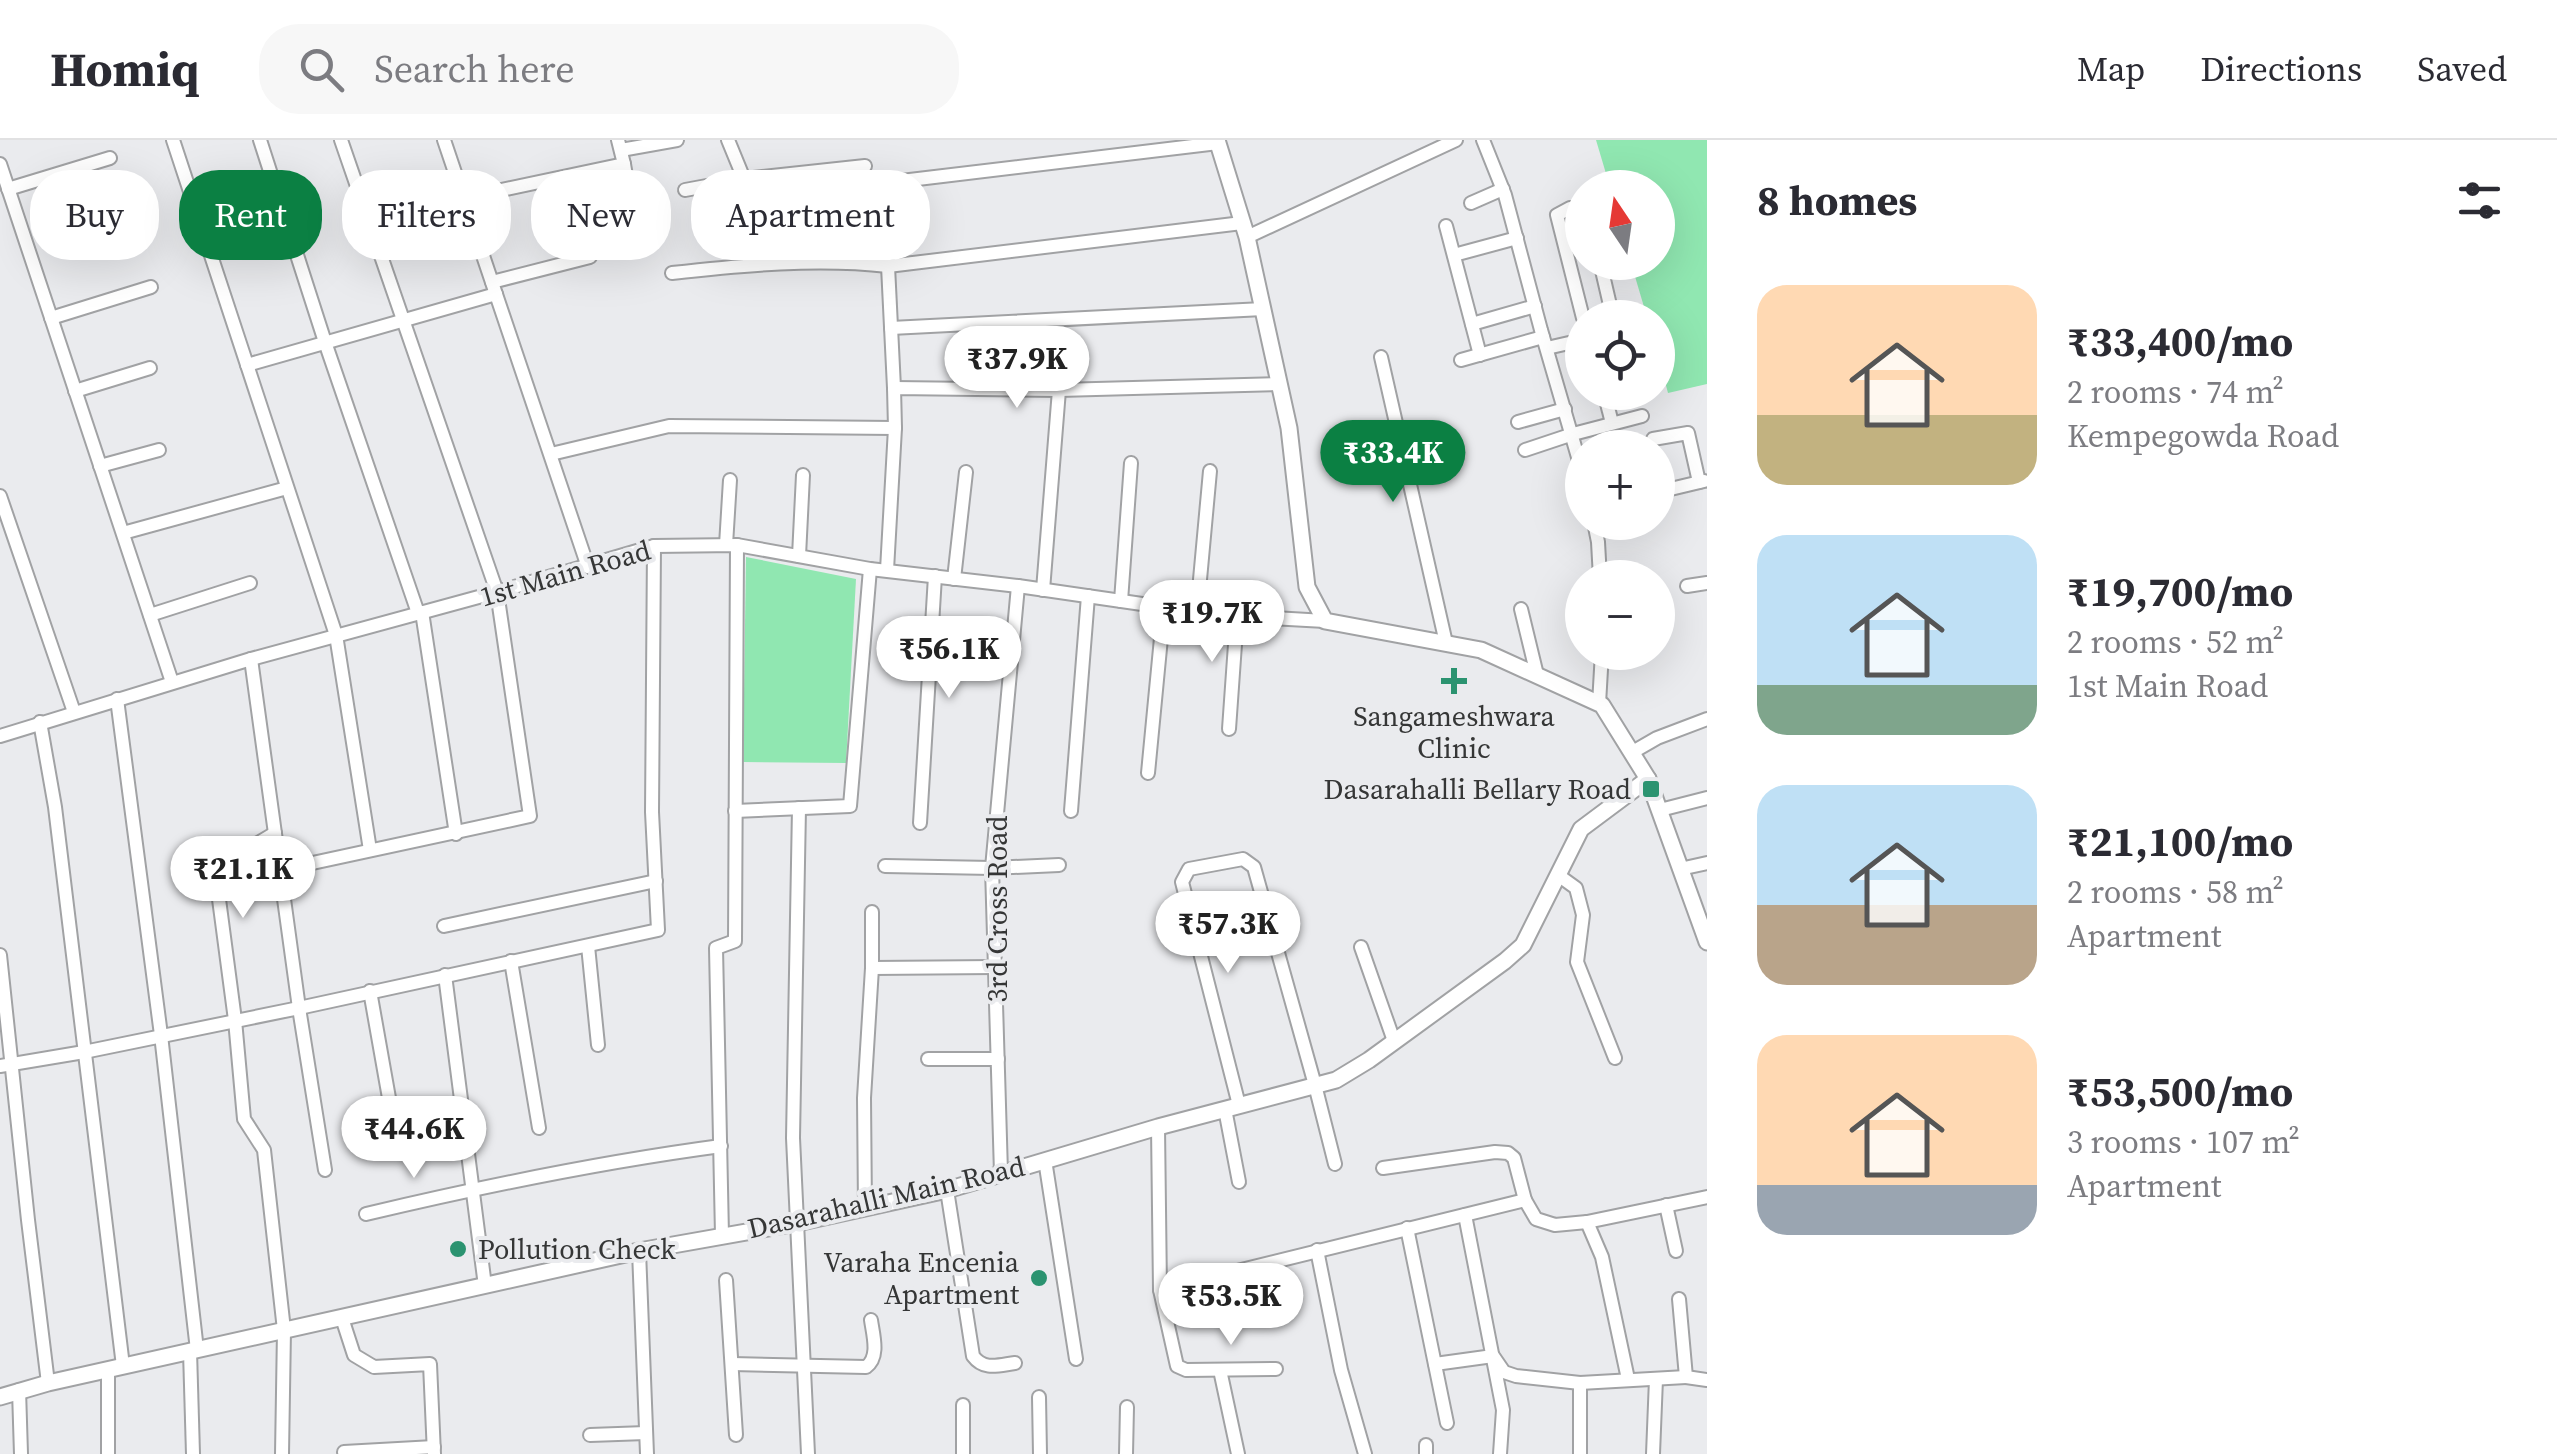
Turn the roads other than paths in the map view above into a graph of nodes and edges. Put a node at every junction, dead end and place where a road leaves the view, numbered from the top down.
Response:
1 (173, 140) edge
2 (260, 140) edge
3 (341, 140) edge
4 (444, 140) edge
5 (677, 140) edge
6 (728, 140) edge
7 (1456, 140) edge
8 (1486, 141) edge
9 (1218, 142) edge
10 (621, 151) edge
11 (110, 158) dead end
12 (0, 164) edge
13 (865, 166) dead end
14 (454, 170) edge
15 (740, 170) edge
16 (828, 170) edge
17 (930, 177) edge
18 (511, 184) edge
19 (8, 189) junction
20 (691, 189) edge
21 (1503, 189) junction
22 (685, 190) dead end
23 (1471, 203) dead end
24 (1565, 211) edge
25 (1446, 226) dead end
26 (1244, 230) junction
27 (1517, 238) junction
28 (1565, 247) edge
29 (1454, 255) junction
30 (485, 260) edge
31 (581, 260) edge
32 (888, 266) junction
33 (672, 273) dead end
34 (150, 287) dead end
35 (494, 288) junction
36 (1535, 306) junction
37 (1262, 308) junction
38 (51, 318) junction
39 (404, 320) junction
40 (1472, 324) junction
41 (891, 328) junction
42 (1565, 341) edge
43 (325, 342) junction
44 (1545, 342) junction
45 (1480, 355) junction
46 (1381, 356) dead end
47 (1460, 360) dead end
48 (247, 365) junction
49 (150, 368) dead end
50 (1279, 384) junction
51 (894, 388) junction
52 (1059, 390) junction
53 (76, 391) junction
54 (1565, 410) junction
55 (1609, 410) edge
56 (1642, 416) dead end
57 (1518, 422) dead end
58 (1612, 423) junction
59 (895, 428) junction
60 (1572, 430) edge
61 (1587, 430) edge
62 (1675, 435) edge
63 (1565, 437) edge
64 (159, 450) dead end
65 (1526, 450) dead end
66 (550, 454) junction
67 (1131, 463) dead end
68 (100, 466) junction
69 (1210, 471) dead end
70 (966, 472) dead end
71 (803, 474) dead end
72 (730, 480) dead end
73 (1703, 481) edge
74 (287, 488) junction
75 (1675, 488) edge
76 (0, 496) edge
77 (123, 534) junction
78 (732, 545) junction
79 (654, 546) junction
80 (799, 556) junction
81 (588, 566) junction
82 (870, 569) junction
83 (887, 570) junction
84 (935, 576) junction
85 (954, 579) junction
86 (1707, 583) edge
87 (250, 584) dead end
88 (1018, 586) junction
89 (1687, 586) dead end
90 (1043, 590) junction
91 (497, 592) junction
92 (1088, 596) junction
93 (1121, 601) junction
94 (1164, 607) junction
95 (1521, 609) dead end
96 (1198, 612) junction
97 (420, 613) junction
98 (150, 615) junction
99 (1237, 616) junction
100 (1325, 621) junction
101 (336, 635) junction
102 (1446, 644) junction
103 (251, 658) junction
104 (1601, 670) edge
105 (1537, 676) junction
106 (172, 682) junction
107 (117, 699) junction
108 (1599, 704) junction
109 (74, 712) junction
110 (1707, 719) edge
111 (40, 722) junction
112 (1229, 728) dead end
113 (0, 736) edge
114 (1631, 753) junction
115 (1148, 772) dead end
116 (1648, 779) junction
117 (1707, 798) edge
118 (799, 808) junction
119 (1660, 810) junction
120 (735, 811) junction
121 (1071, 811) dead end
122 (920, 823) dead end
123 (275, 833) junction
124 (456, 834) junction
125 (370, 850) junction
126 (1707, 863) edge
127 (1059, 865) dead end
128 (886, 866) dead end
129 (992, 868) junction
130 (1680, 869) junction
131 (280, 870) junction
132 (1558, 875) junction
133 (656, 881) junction
134 (872, 912) dead end
135 (444, 926) dead end
136 (1707, 942) edge
137 (588, 946) junction
138 (1361, 947) dead end
139 (0, 955) edge
140 (511, 961) junction
141 (995, 967) junction
142 (872, 968) junction
143 (444, 975) junction
144 (370, 992) junction
145 (299, 1008) junction
146 (235, 1020) junction
147 (161, 1035) junction
148 (1394, 1042) junction
149 (598, 1044) dead end
150 (84, 1052) junction
151 (1615, 1058) dead end
152 (998, 1059) junction
153 (928, 1060) dead end
154 (6, 1065) edge
155 (1315, 1085) junction
156 (389, 1098) dead end
157 (1232, 1107) junction
158 (1158, 1127) junction
159 (540, 1128) dead end
160 (721, 1146) junction
161 (1045, 1160) junction
162 (1335, 1164) dead end
163 (1383, 1168) dead end
164 (325, 1170) dead end
165 (1001, 1173) junction
166 (1239, 1182) dead end
167 (473, 1189) junction
168 (946, 1190) junction
169 (1707, 1197) edge
170 (1525, 1200) junction
171 (1666, 1206) junction
172 (865, 1209) junction
173 (366, 1214) dead end
174 (1465, 1215) junction
175 (1586, 1222) junction
176 (797, 1223) junction
177 (1407, 1228) junction
178 (722, 1235) junction
179 (1317, 1250) junction
180 (639, 1251) junction
181 (1676, 1251) dead end
182 (726, 1280) dead end
183 (486, 1286) junction
184 (1160, 1290) junction
185 (1679, 1299) dead end
186 (342, 1318) junction
187 (871, 1320) dead end
188 (284, 1330) junction
189 (194, 1350) junction
190 (1493, 1356) junction
191 (1076, 1358) dead end
192 (1015, 1362) dead end
193 (732, 1364) junction
194 (1435, 1364) junction
195 (804, 1366) junction
196 (116, 1368) junction
197 (1276, 1369) dead end
198 (1220, 1370) junction
199 (1686, 1377) junction
200 (1628, 1379) junction
201 (1656, 1379) junction
202 (1707, 1380) edge
203 (48, 1383) junction
204 (1580, 1383) junction
205 (19, 1390) junction
206 (0, 1397) edge
207 (1039, 1397) dead end
208 (963, 1405) dead end
209 (1127, 1407) dead end
210 (1447, 1423) dead end
211 (646, 1433) junction
212 (590, 1435) dead end
213 (736, 1436) dead end
214 (434, 1450) edge
215 (344, 1452) edge
216 (21, 1454) edge
217 (108, 1454) edge
218 (193, 1454) edge
219 (282, 1454) edge
220 (647, 1454) edge
221 (808, 1454) edge
222 (963, 1454) edge
223 (1040, 1454) edge
224 (1126, 1454) edge
225 (1238, 1454) edge
226 (1366, 1454) edge
227 (1500, 1454) edge
228 (1580, 1454) edge
229 (1653, 1454) edge

1 - 48 street
2 - 43 street
3 - 39 street
4 - 14 street
5 - 10 street
6 - 15 street
7 - 26 street
8 - 21 street
9 - 17 street
9 - 26 street
10 - 18 street
11 - 19 street
12 - 19 street
13 - 16 street
19 - 38 street
20 - 22 street
21 - 23 street
21 - 27 street
24 - 28 street
25 - 29 street
26 - 32 street
26 - 37 street
27 - 29 street
27 - 36 street
29 - 40 street
30 - 35 street
31 - 35 street
32 - 33 street
32 - 41 street
34 - 38 street
35 - 39 street
35 - 66 street
36 - 40 street
36 - 44 street
37 - 41 street
37 - 50 street
38 - 53 street
39 - 43 street
39 - 91 street
40 - 45 street
41 - 51 street
42 - 44 street
43 - 48 street
43 - 97 street
44 - 45 street
44 - 54 street
45 - 47 street
46 - 102 street
48 - 74 street
49 - 53 street
50 - 52 street
50 - 100 street
51 - 52 street
51 - 59 street
52 - 90 street
53 - 68 street
54 - 57 street
54 - 60 street
55 - 58 street
56 - 58 street
58 - 61 street
59 - 66 street
59 - 83 street
62 - 73 street
63 - 65 street
64 - 68 street
66 - 81 street
67 - 93 street
68 - 77 street
69 - 96 street
70 - 85 street
71 - 80 street
72 - 78 street
73 - 75 street
74 - 77 street
74 - 101 street
76 - 109 street
77 - 98 street
78 - 79 street, 1st Main Road
78 - 80 street, 1st Main Road
78 - 120 street
79 - 81 street, 1st Main Road
79 - 133 street
80 - 82 street, 1st Main Road
81 - 91 street, 1st Main Road
82 - 83 street, 1st Main Road
82 - 118 street
83 - 84 street, 1st Main Road
84 - 85 street, 1st Main Road
84 - 122 street
85 - 88 street, 1st Main Road
86 - 89 street
87 - 98 street
88 - 90 street, 1st Main Road
88 - 129 street, 3rd Cross Road
90 - 92 street, 1st Main Road
91 - 97 street, 1st Main Road
91 - 124 street
92 - 93 street, 1st Main Road
92 - 121 street
93 - 94 street, 1st Main Road
94 - 96 street, 1st Main Road
94 - 115 street
95 - 105 street
96 - 99 street, 1st Main Road
97 - 101 street, 1st Main Road
97 - 124 street
98 - 106 street
99 - 100 street, 1st Main Road
99 - 112 street
100 - 102 street
101 - 103 street, 1st Main Road
101 - 125 street
102 - 105 street
103 - 106 street, 1st Main Road
103 - 123 street
104 - 108 street
105 - 108 street
106 - 107 street, 1st Main Road
107 - 109 street, 1st Main Road
107 - 147 street
108 - 114 street
109 - 111 street, 1st Main Road
110 - 114 street
111 - 113 street, 1st Main Road
111 - 150 street
114 - 116 street
116 - 119 street
116 - 132 street, Dasarahalli Main Road
117 - 119 street
118 - 120 street
118 - 176 street
119 - 130 street
120 - 160 street
123 - 131 street
123 - 146 street
124 - 125 street
125 - 131 street
126 - 130 street
127 - 129 street
128 - 129 street
129 - 141 street, 3rd Cross Road
130 - 136 street
131 - 145 street
132 - 148 street, Dasarahalli Main Road
132 - 151 street
133 - 135 street
133 - 137 street
134 - 142 street
137 - 140 street
137 - 149 street
138 - 148 street
139 - 154 street
140 - 143 street
140 - 159 street
141 - 142 street
141 - 152 street, 3rd Cross Road
142 - 172 street
143 - 144 street
143 - 167 street
144 - 145 street
144 - 156 street
145 - 146 street
145 - 164 street
146 - 147 street
146 - 188 street
147 - 150 street
147 - 189 street
148 - 155 street, Dasarahalli Main Road
150 - 154 street
150 - 196 street
152 - 153 street
152 - 165 street, 3rd Cross Road
154 - 203 street
155 - 157 street, Dasarahalli Main Road
155 - 157 street
155 - 162 street
157 - 158 street, Dasarahalli Main Road
157 - 166 street
158 - 161 street, Dasarahalli Main Road
158 - 184 street
160 - 167 street
160 - 178 street
161 - 165 street, Dasarahalli Main Road
161 - 191 street
163 - 170 street
165 - 168 street, Dasarahalli Main Road
167 - 173 street
167 - 183 street
168 - 172 street, Dasarahalli Main Road
168 - 192 street
169 - 171 street
170 - 174 street
170 - 175 street
171 - 175 street
171 - 181 street
172 - 176 street, Dasarahalli Main Road
174 - 177 street
174 - 190 street
175 - 200 street
176 - 178 street, Dasarahalli Main Road
176 - 195 street
177 - 179 street
177 - 194 street
178 - 180 street, Dasarahalli Main Road
179 - 184 street
179 - 226 street
180 - 183 street, Dasarahalli Main Road
180 - 211 street
182 - 193 street
183 - 186 street, Dasarahalli Main Road
184 - 198 street
185 - 199 street
186 - 188 street, Dasarahalli Main Road
186 - 214 street
187 - 195 street
188 - 189 street, Dasarahalli Main Road
188 - 219 street
189 - 196 street, Dasarahalli Main Road
189 - 218 street
190 - 194 street
190 - 204 street
190 - 227 street
193 - 195 street
193 - 213 street
194 - 210 street
195 - 221 street
196 - 203 street, Dasarahalli Main Road
196 - 217 street
197 - 198 street
198 - 225 street
199 - 201 street
199 - 202 street
200 - 201 street
200 - 204 street
201 - 229 street
203 - 205 street, Dasarahalli Main Road
204 - 228 street
205 - 206 street, Dasarahalli Main Road
205 - 216 street
207 - 223 street
208 - 222 street
209 - 224 street
211 - 212 street
211 - 220 street
214 - 215 street

